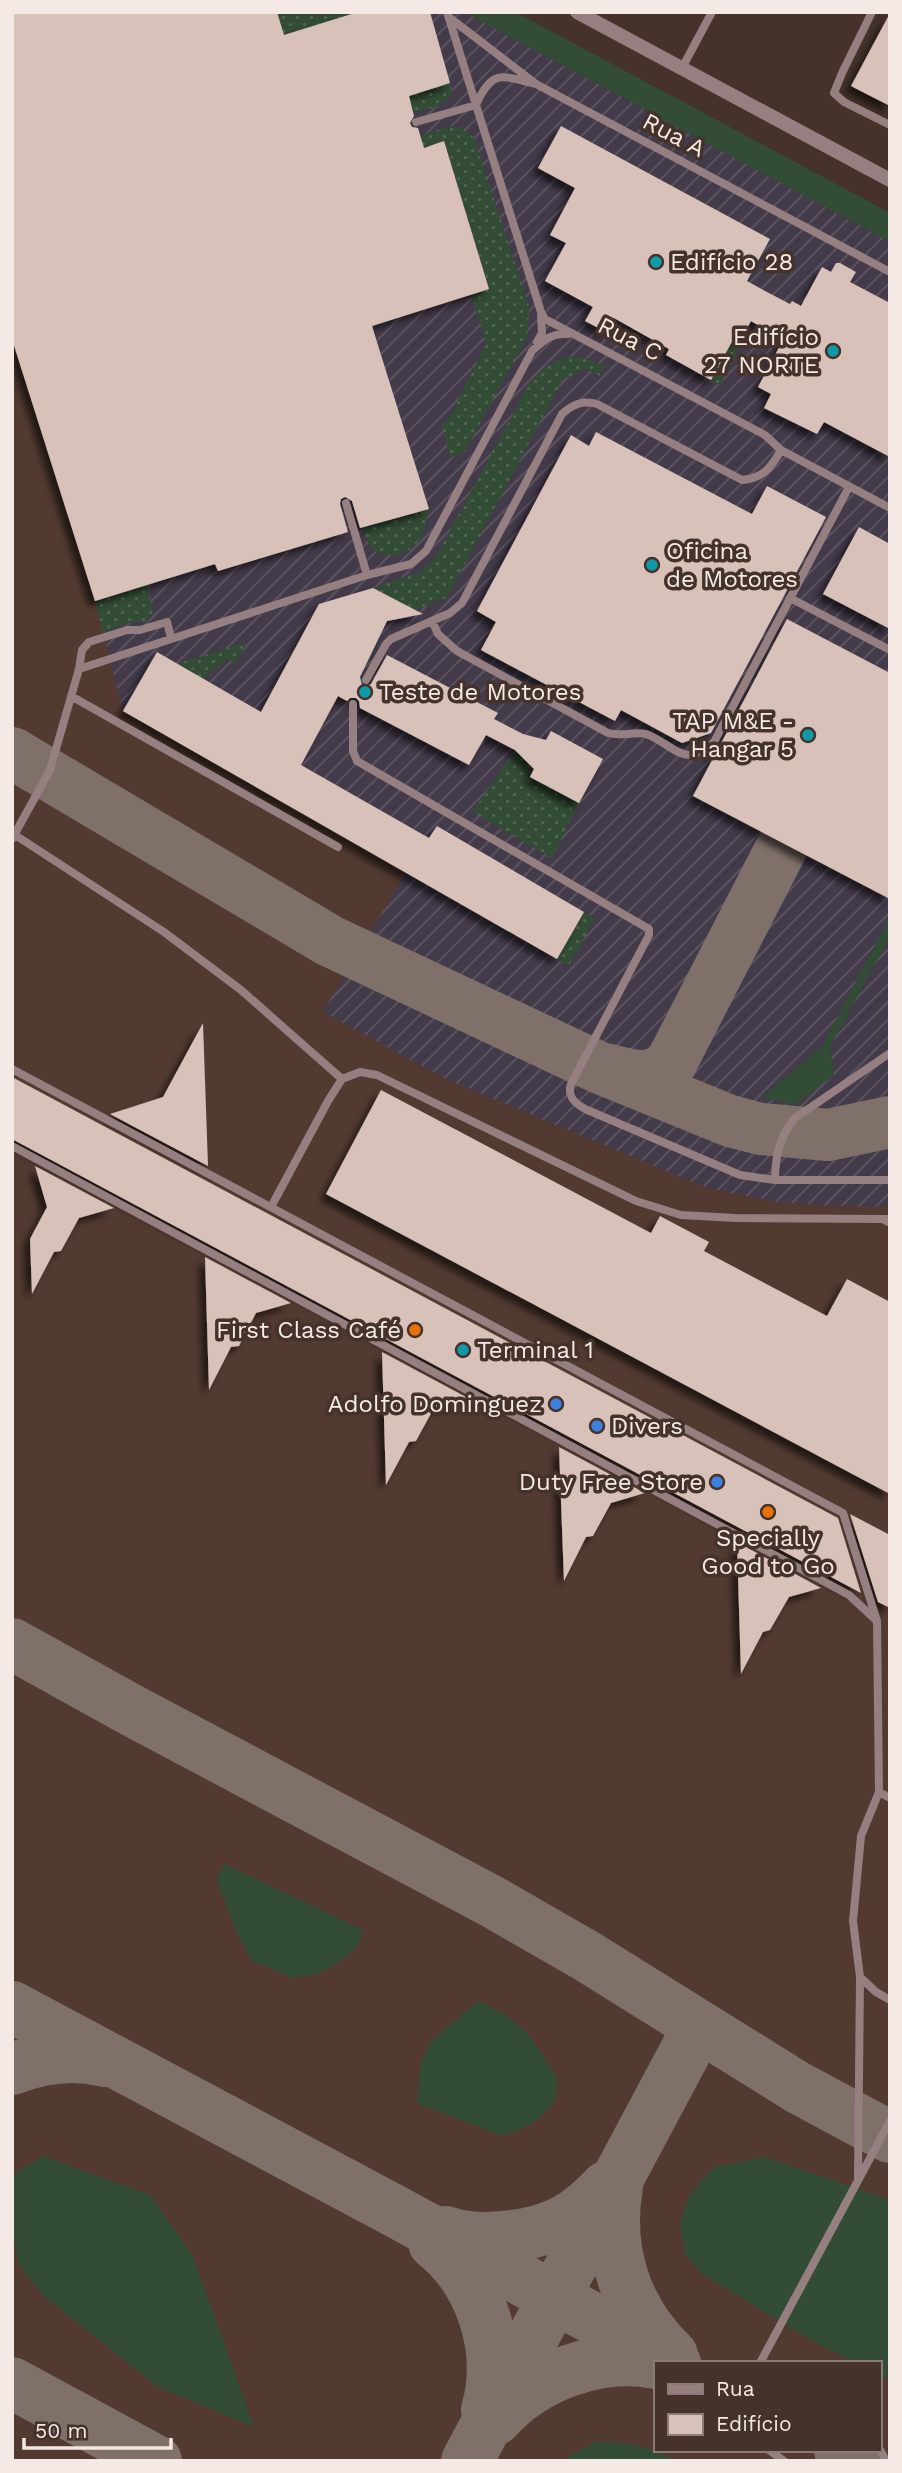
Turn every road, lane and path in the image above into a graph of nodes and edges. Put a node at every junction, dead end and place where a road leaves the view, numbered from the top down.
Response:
1 (577, 12) edge
2 (712, 12) edge
3 (872, 12) edge
4 (449, 15) edge
5 (682, 68) junction
6 (536, 84) junction
7 (476, 105) junction
8 (416, 122) dead end
9 (890, 125) edge
10 (890, 180) edge
11 (890, 272) edge
12 (541, 312) junction
13 (571, 334) junction
14 (532, 351) junction
15 (781, 450) junction
16 (849, 487) junction
17 (346, 503) dead end
18 (890, 508) edge
19 (367, 575) junction
20 (790, 598) junction
21 (432, 621) junction
22 (171, 638) junction
23 (890, 650) edge
24 (79, 669) junction
25 (366, 680) dead end
26 (71, 696) junction
27 (353, 704) dead end
28 (13, 835) edge
29 (338, 847) dead end
30 (890, 1053) edge
31 (12, 1069) edge
32 (342, 1079) junction
33 (12, 1146) edge
34 (775, 1180) junction
35 (890, 1180) edge
36 (271, 1207) junction
37 (887, 1221) edge
38 (877, 1621) junction
39 (878, 1792) junction
40 (890, 1798) edge
41 (860, 1977) junction
42 (890, 2000) edge
43 (890, 2121) edge
44 (858, 2179) junction
45 (766, 2352) junction
46 (762, 2361) edge
47 (768, 2361) edge

1 - 5 street
2 - 5 lane
3 - 9 lane
4 - 6 lane, Rua A
4 - 7 lane
5 - 10 street
6 - 7 lane
6 - 11 lane, Rua A
7 - 8 lane
7 - 12 lane
12 - 13 lane, Rua C
12 - 14 lane
13 - 14 lane
13 - 15 lane, Rua C
14 - 19 lane
15 - 16 lane, Rua C
15 - 21 lane
16 - 18 lane, Rua C
16 - 20 lane
17 - 19 lane
19 - 22 lane
20 - 21 lane
20 - 23 lane
21 - 25 lane
22 - 24 lane
22 - 24 lane
24 - 26 lane
26 - 28 lane
26 - 29 lane
27 - 34 lane
28 - 32 lane
30 - 34 lane
31 - 36 lane
32 - 36 lane
32 - 37 lane
33 - 38 lane
34 - 35 lane
36 - 38 lane
38 - 39 lane
39 - 40 lane
39 - 41 lane
41 - 42 lane
41 - 44 lane
43 - 44 lane
44 - 45 lane
45 - 46 lane
45 - 47 lane

